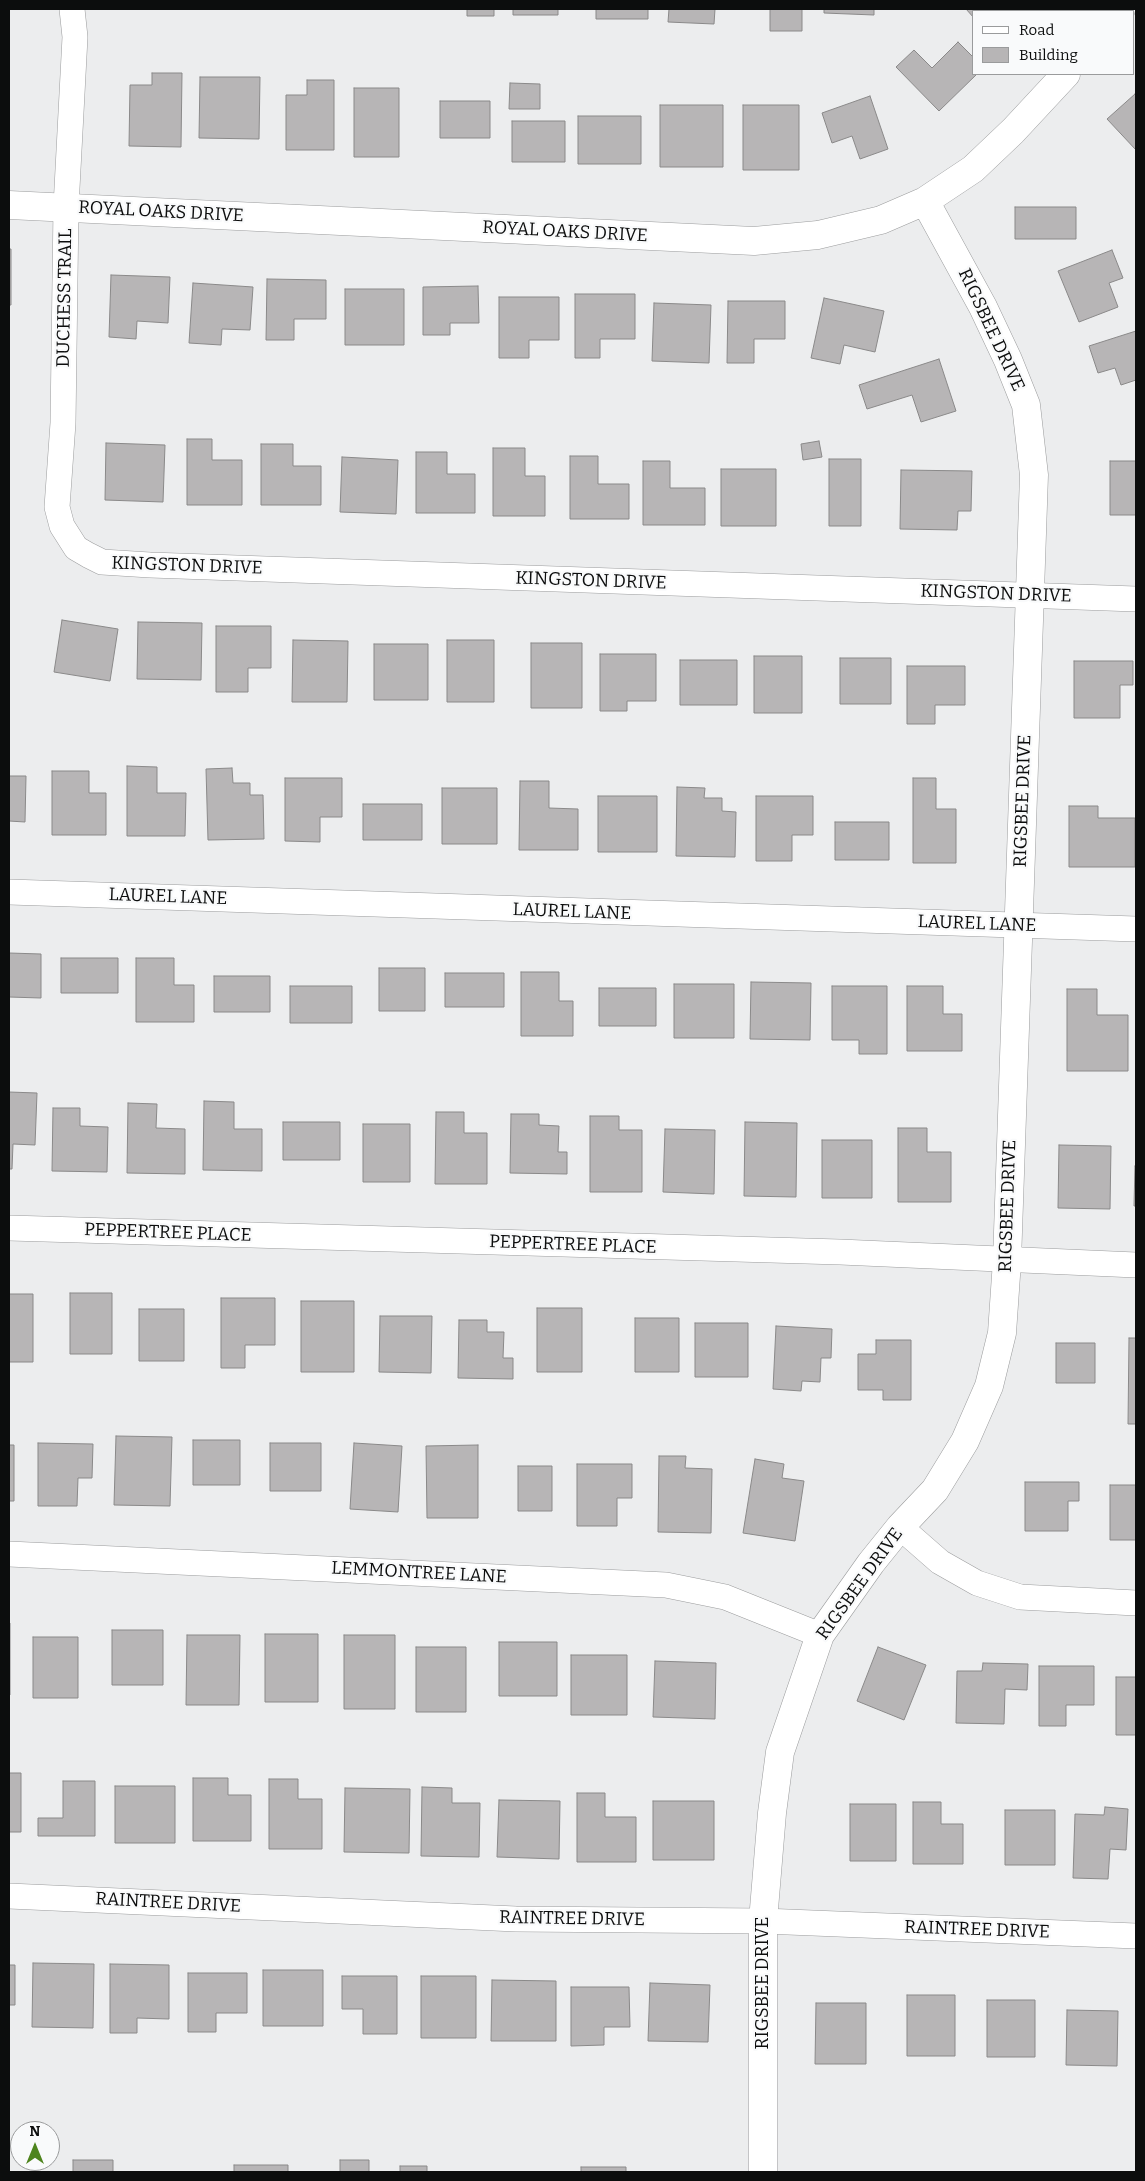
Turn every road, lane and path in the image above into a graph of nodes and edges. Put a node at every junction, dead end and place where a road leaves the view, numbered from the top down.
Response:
1 (72, 9) edge
2 (1065, 75) edge
3 (925, 201) junction
4 (9, 204) edge
5 (66, 207) junction
6 (62, 526) joint
7 (1030, 595) junction
8 (1136, 599) edge
9 (9, 892) edge
10 (1018, 925) junction
11 (1136, 930) edge
12 (9, 1228) edge
13 (1007, 1261) junction
14 (1136, 1265) edge
15 (900, 1528) junction
16 (9, 1554) edge
17 (1136, 1603) edge
18 (820, 1636) junction
19 (9, 1896) edge
20 (762, 1921) junction
21 (1136, 1936) edge
22 (763, 2172) edge

1 - 5 street, DUCHESS TRAIL
2 - 3 street, ROYAL OAKS DRIVE
3 - 5 street, ROYAL OAKS DRIVE
3 - 7 street, RIGSBEE DRIVE
4 - 5 street, ROYAL OAKS DRIVE
5 - 6 street, DUCHESS TRAIL
6 - 7 street, KINGSTON DRIVE
7 - 8 street, KINGSTON DRIVE
7 - 10 street, RIGSBEE DRIVE
9 - 10 street, LAUREL LANE
10 - 11 street, LAUREL LANE
10 - 13 street, RIGSBEE DRIVE
12 - 13 street, PEPPERTREE PLACE
13 - 14 street, PEPPERTREE PLACE
13 - 15 street, RIGSBEE DRIVE
15 - 17 street
15 - 18 street, RIGSBEE DRIVE
16 - 18 street, LEMMONTREE LANE
18 - 20 street, RIGSBEE DRIVE
19 - 20 street, RAINTREE DRIVE
20 - 21 street, RAINTREE DRIVE
20 - 22 street, RIGSBEE DRIVE

